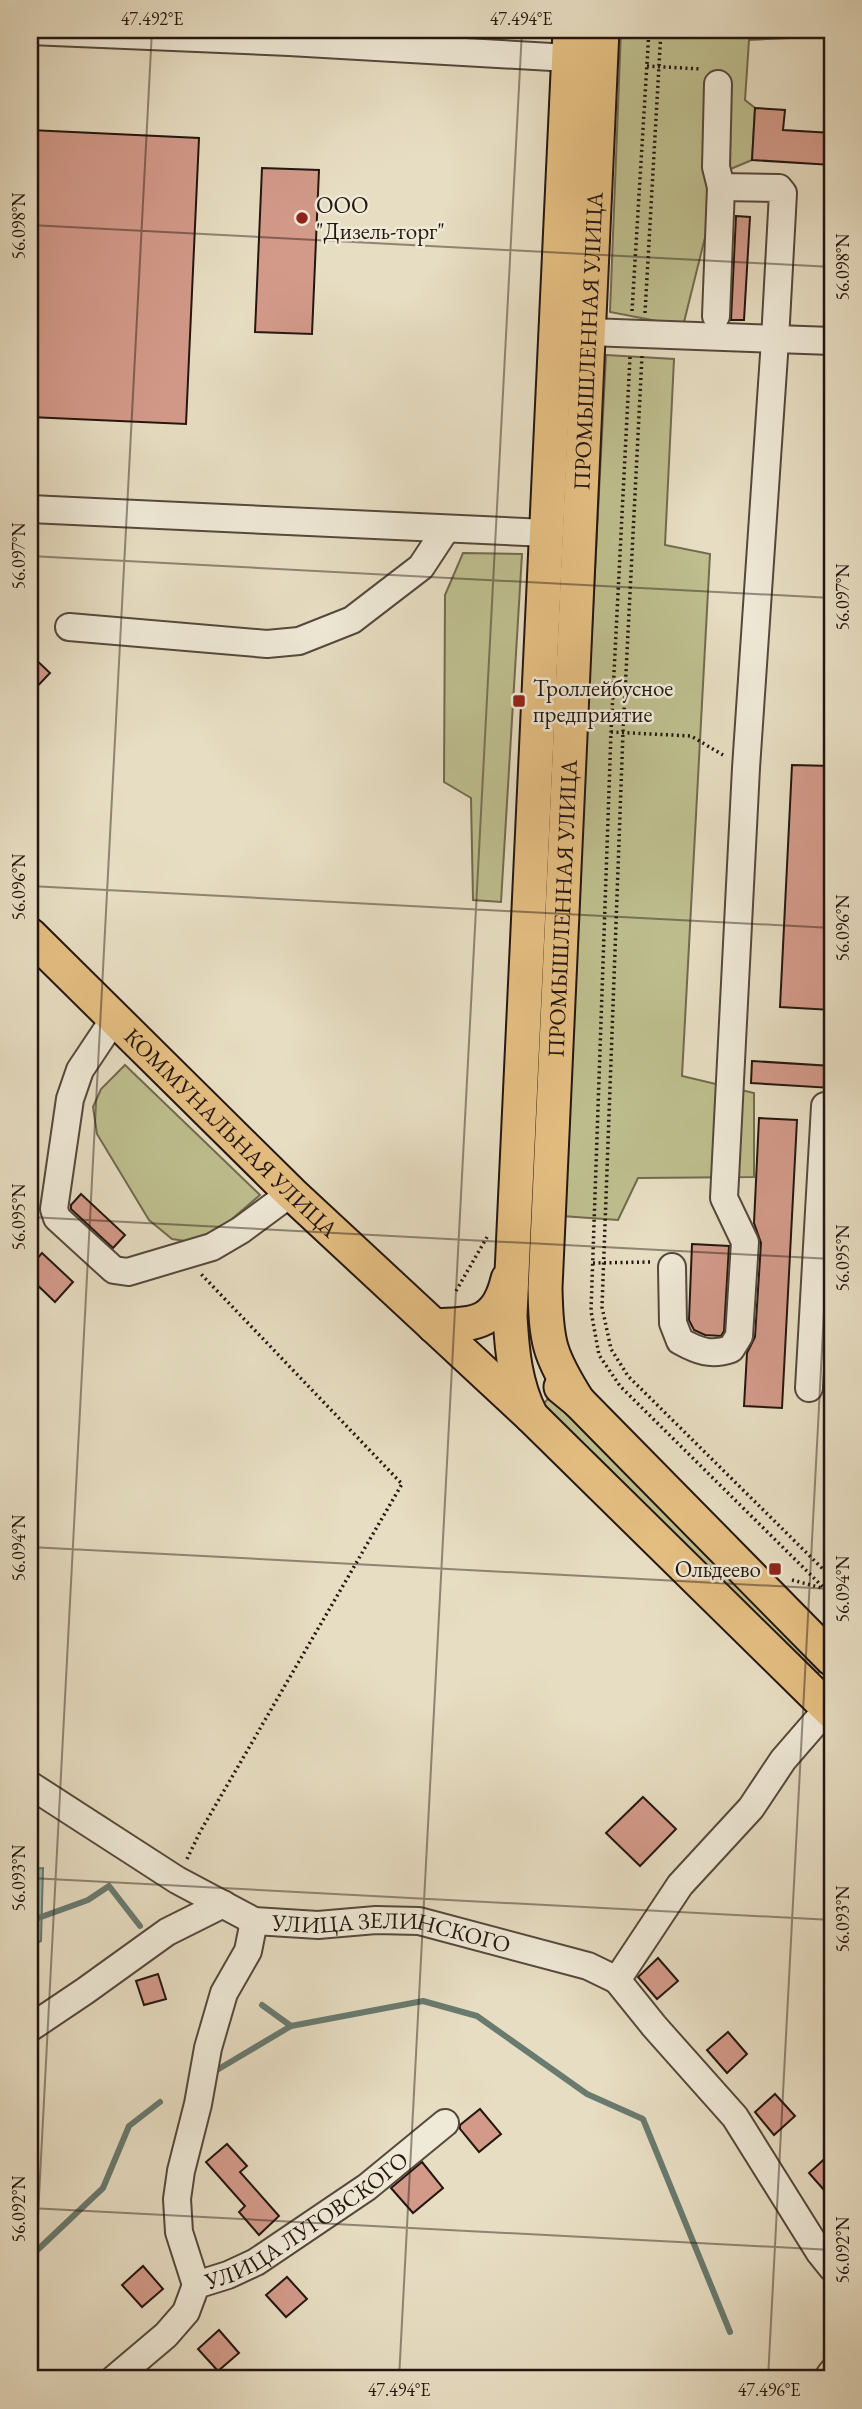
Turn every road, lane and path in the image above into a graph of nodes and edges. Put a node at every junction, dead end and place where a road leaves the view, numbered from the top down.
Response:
1 (630, 30) edge
2 (649, 30) edge
3 (30, 31) edge
4 (661, 32) dead end
5 (586, 44) edge
6 (647, 66) junction
7 (708, 76) joint
8 (721, 187) junction
9 (716, 316) dead end
10 (572, 332) junction
11 (631, 335) junction
12 (775, 340) junction
13 (832, 341) edge
14 (30, 509) edge
15 (446, 529) junction
16 (563, 534) junction
17 (69, 627) dead end
18 (613, 670) junction
19 (611, 732) junction
20 (622, 733) junction
21 (746, 768) junction
22 (30, 935) edge
23 (114, 1019) junction
24 (832, 1106) edge
25 (292, 1193) junction
26 (184, 1256) junction
27 (603, 1263) junction
28 (593, 1264) junction
29 (660, 1264) joint
30 (512, 1265) junction
31 (434, 1326) junction
32 (546, 1330) junction
33 (512, 1352) junction
34 (809, 1388) dead end
35 (578, 1401) junction
36 (531, 1416) junction
37 (784, 1578) dead end
38 (832, 1578) edge
39 (825, 1588) junction
40 (832, 1595) edge
41 (832, 1659) edge
42 (831, 1708) edge
43 (30, 1785) edge
44 (177, 1880) junction
45 (223, 1904) junction
46 (254, 1921) junction
47 (617, 1980) junction
48 (30, 2028) edge
49 (445, 2123) dead end
50 (832, 2268) edge
51 (196, 2285) junction
52 (832, 2372) edge
53 (114, 2379) edge
54 (827, 2379) edge

1 - 2 path
2 - 4 path
2 - 6 path
3 - 5 street
5 - 10 main road, ПРОМЫШЛЕННАЯ УЛИЦА
6 - 7 path
6 - 11 path
7 - 8 street
8 - 9 street
8 - 12 street
10 - 11 street
10 - 16 main road, ПРОМЫШЛЕННАЯ УЛИЦА
11 - 12 street
11 - 18 path
12 - 13 street
12 - 21 street
14 - 15 street
15 - 16 street
15 - 17 street
16 - 30 main road, ПРОМЫШЛЕННАЯ УЛИЦА
16 - 32 main road, ПРОМЫШЛЕННАЯ УЛИЦА
18 - 19 path
18 - 20 path
19 - 20 path
19 - 28 path
20 - 21 path
20 - 27 path
21 - 29 street
22 - 23 main road, КОММУНАЛЬНАЯ УЛИЦА
23 - 25 main road, КОММУНАЛЬНАЯ УЛИЦА
23 - 26 street
24 - 34 street
25 - 26 street
25 - 31 main road, КОММУНАЛЬНАЯ УЛИЦА
26 - 44 path
27 - 28 path
27 - 29 path
27 - 38 path
28 - 39 path
30 - 31 main road, ПРОМЫШЛЕННАЯ УЛИЦА
30 - 33 main road, ПРОМЫШЛЕННАЯ УЛИЦА
31 - 33 main road, ПРОМЫШЛЕННАЯ УЛИЦА
31 - 36 main road, ПРОМЫШЛЕННАЯ УЛИЦА
32 - 33 main road
32 - 35 main road, ПРОМЫШЛЕННАЯ УЛИЦА
33 - 35 main road, ПРОМЫШЛЕННАЯ УЛИЦА
33 - 36 main road, ПРОМЫШЛЕННАЯ УЛИЦА
35 - 41 main road, ПРОМЫШЛЕННАЯ УЛИЦА
36 - 42 main road, ПРОМЫШЛЕННАЯ УЛИЦА
37 - 39 path
39 - 40 path
42 - 47 street
43 - 44 street, УЛИЦА ЗЕЛИНСКОГО
44 - 45 street, УЛИЦА ЗЕЛИНСКОГО
45 - 46 street, УЛИЦА ЗЕЛИНСКОГО
45 - 48 street
46 - 47 street, УЛИЦА ЗЕЛИНСКОГО
46 - 51 street
47 - 50 street
49 - 51 street, УЛИЦА ЛУГОВСКОГО
51 - 53 street, УЛИЦА ЛУГОВСКОГО
52 - 54 street

